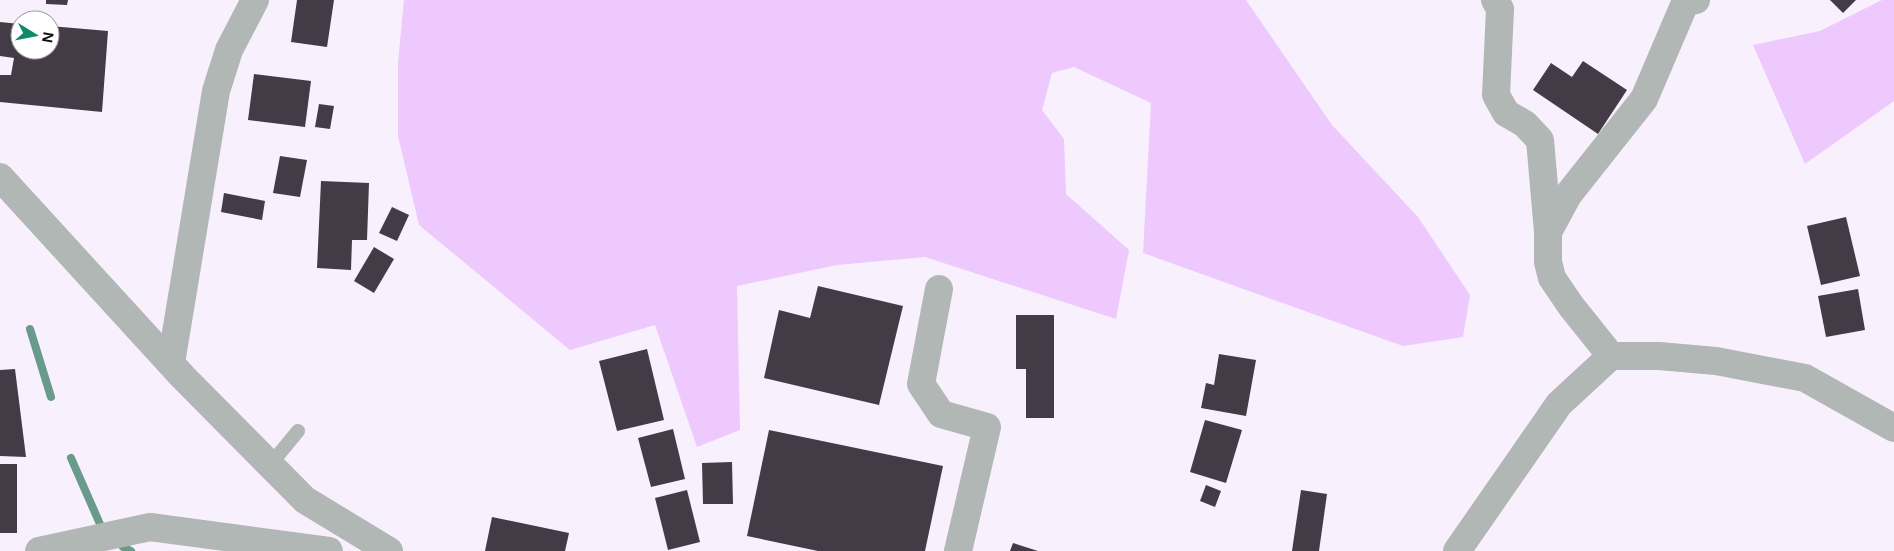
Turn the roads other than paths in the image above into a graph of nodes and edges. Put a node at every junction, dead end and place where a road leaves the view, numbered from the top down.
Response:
1 (255, 0) edge
2 (1495, 0) edge
3 (1696, 0) edge
4 (0, 177) edge
5 (1548, 232) junction
6 (939, 289) dead end
7 (1611, 356) junction
8 (171, 363) junction
9 (1894, 428) edge
10 (298, 431) dead end
11 (270, 465) junction
12 (39, 551) edge
13 (330, 551) edge
14 (389, 551) edge
15 (958, 551) edge
16 (1457, 551) edge

1 - 8 street
2 - 5 street
3 - 5 street
4 - 8 street
5 - 7 street
6 - 15 street
7 - 9 street
7 - 16 street
8 - 11 street
10 - 11 lane
11 - 14 street
12 - 13 street

